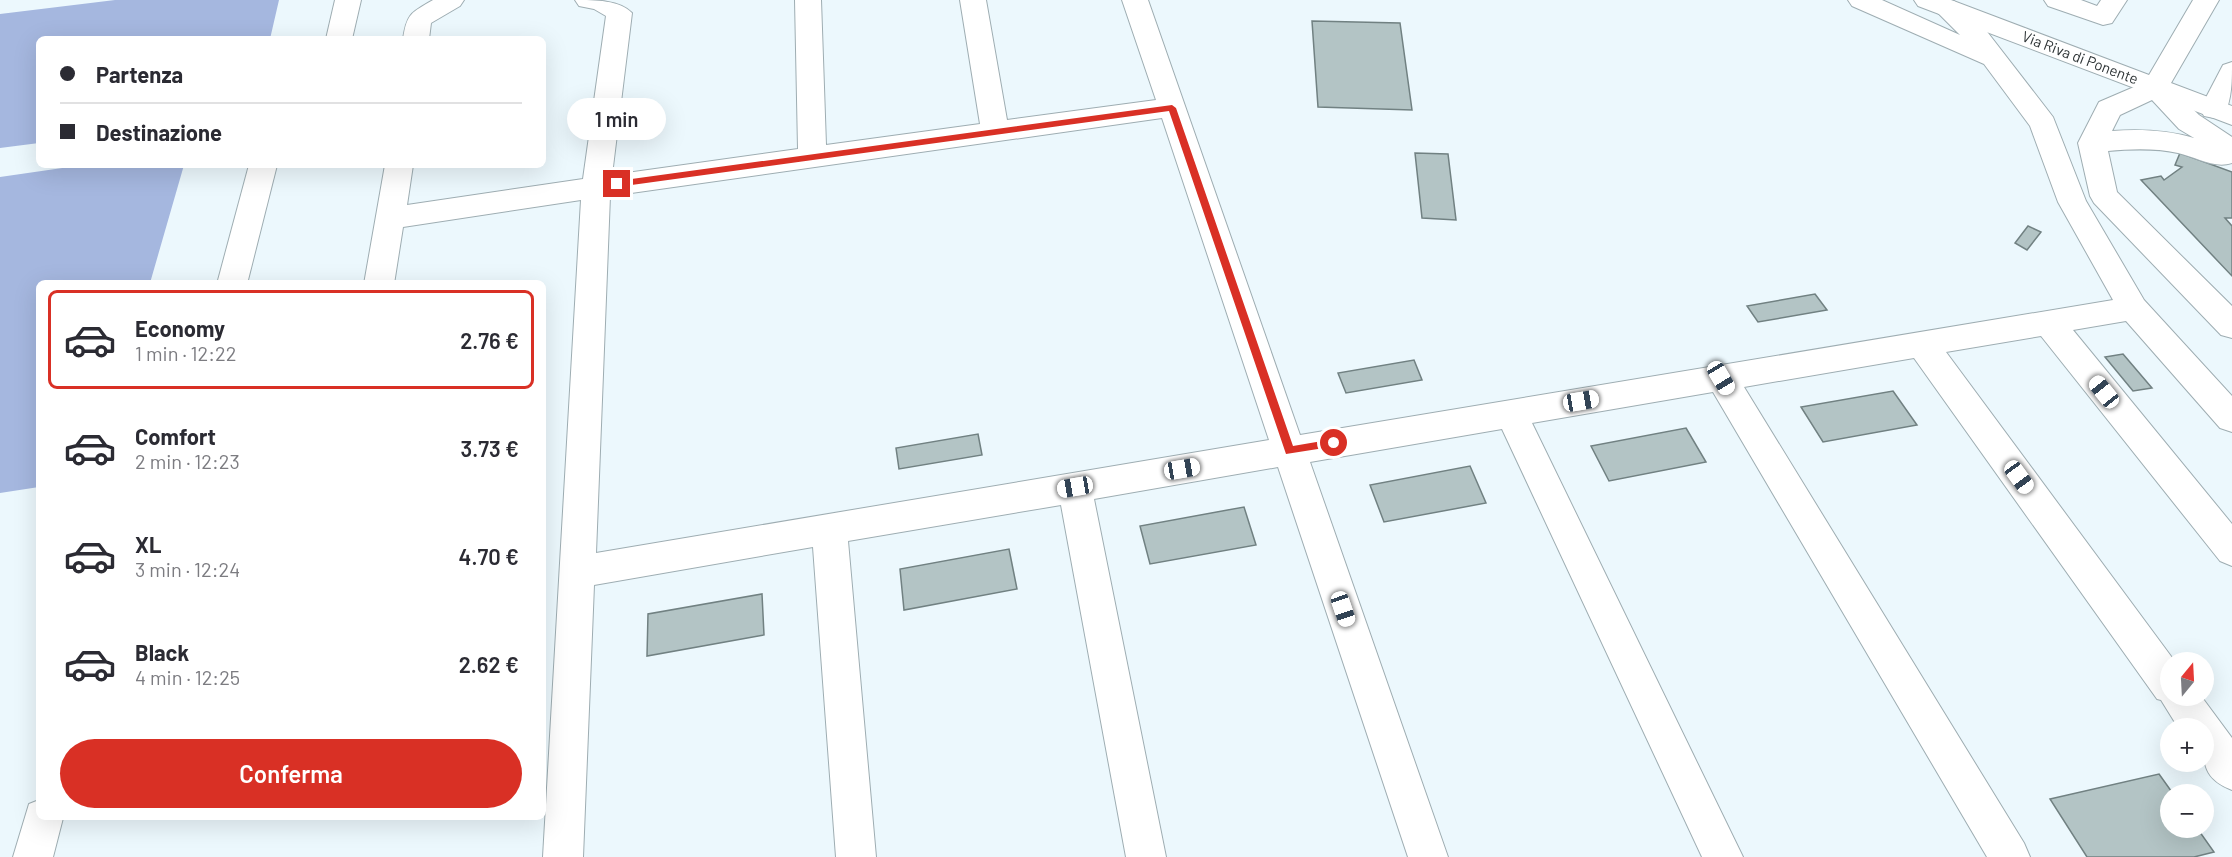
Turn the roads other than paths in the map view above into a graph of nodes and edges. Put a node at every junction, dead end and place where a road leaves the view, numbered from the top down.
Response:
1 (348, 0) edge
2 (452, 0) edge
3 (588, 0) edge
4 (808, 0) edge
5 (973, 0) edge
6 (1136, 0) edge
7 (1861, 0) edge
8 (2057, 0) edge
9 (2114, 0) edge
10 (2205, 0) edge
11 (1936, 3) edge
12 (340, 36) edge
13 (416, 36) edge
14 (1996, 61) junction
15 (2232, 71) edge
16 (2155, 87) junction
17 (1172, 108) junction
18 (2223, 113) edge
19 (995, 132) junction
20 (2092, 143) junction
21 (2232, 150) edge
22 (812, 156) junction
23 (2232, 159) edge
24 (262, 168) edge
25 (399, 168) edge
26 (596, 187) junction
27 (391, 218) junction
28 (233, 280) edge
29 (380, 280) edge
30 (2133, 308) junction
31 (2048, 322) junction
32 (2232, 326) edge
33 (1922, 344) junction
34 (1721, 378) junction
35 (1511, 413) junction
36 (2232, 417) edge
37 (1289, 451) junction
38 (1075, 487) junction
39 (829, 529) junction
40 (2232, 550) edge
41 (577, 572) junction
42 (2160, 672) edge
43 (2214, 746) edge
44 (2232, 771) edge
45 (42, 820) edge
46 (33, 857) edge
47 (563, 857) edge
48 (856, 857) edge
49 (1146, 857) edge
50 (1428, 857) edge
51 (1723, 857) edge
52 (2010, 857) edge

1 - 12 main road
2 - 13 main road
3 - 26 main road
4 - 22 main road
5 - 19 main road
6 - 17 main road
7 - 14 main road
8 - 9 main road
10 - 16 main road
11 - 14 main road
11 - 16 main road, Via Riva di Ponente
14 - 30 main road
15 - 18 main road
16 - 18 main road, Via Riva di Ponente
16 - 20 main road
16 - 21 main road
17 - 19 main road
17 - 37 main road
19 - 22 main road
20 - 23 main road
20 - 32 main road
22 - 26 main road
24 - 28 main road
25 - 27 main road
26 - 27 main road
26 - 41 main road
27 - 29 main road
30 - 31 main road
30 - 36 main road
31 - 33 main road
31 - 40 main road
33 - 34 main road
33 - 42 main road
34 - 35 main road
34 - 52 main road
35 - 37 main road
35 - 51 main road
37 - 38 main road
37 - 50 main road
38 - 39 main road
38 - 49 main road
39 - 41 main road
39 - 48 main road
41 - 47 main road
43 - 44 main road
45 - 46 main road

